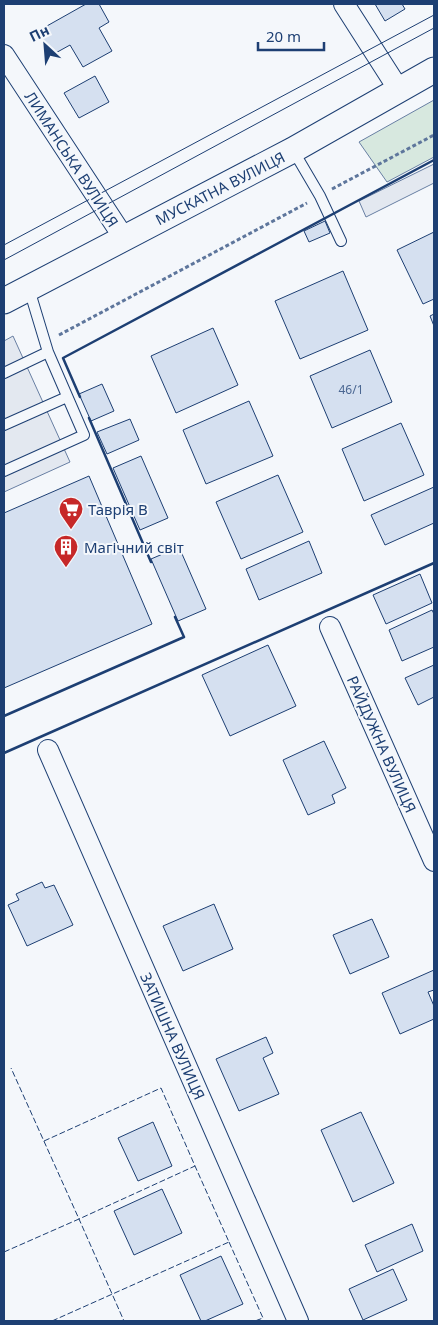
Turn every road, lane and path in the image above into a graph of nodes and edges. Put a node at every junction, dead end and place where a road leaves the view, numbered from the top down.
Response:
1 (344, 4) edge
2 (4, 55) edge
3 (434, 70) edge
4 (399, 90) junction
5 (434, 135) edge
6 (293, 150) junction
7 (320, 196) junction
8 (124, 238) junction
9 (341, 241) dead end
10 (28, 288) junction
11 (4, 301) edge
12 (46, 347) junction
13 (4, 372) edge
14 (67, 397) junction
15 (4, 425) edge
16 (4, 471) edge
17 (330, 626) dead end
18 (48, 750) dead end
19 (434, 862) edge
20 (298, 1321) edge

1 - 4 street
2 - 8 street, ЛИМАНСЬКА ВУЛИЦЯ
3 - 4 street, МУСКАТНА ВУЛИЦЯ
4 - 6 street, МУСКАТНА ВУЛИЦЯ
5 - 7 path
6 - 7 lane
6 - 8 street, МУСКАТНА ВУЛИЦЯ
7 - 9 lane
7 - 12 path
8 - 10 street, МУСКАТНА ВУЛИЦЯ
10 - 11 street, МУСКАТНА ВУЛИЦЯ
10 - 12 lane
12 - 13 lane
12 - 14 lane
14 - 15 lane
14 - 16 lane
17 - 19 street, РАЙДУЖНА ВУЛИЦЯ
18 - 20 street, ЗАТИШНА ВУЛИЦЯ

